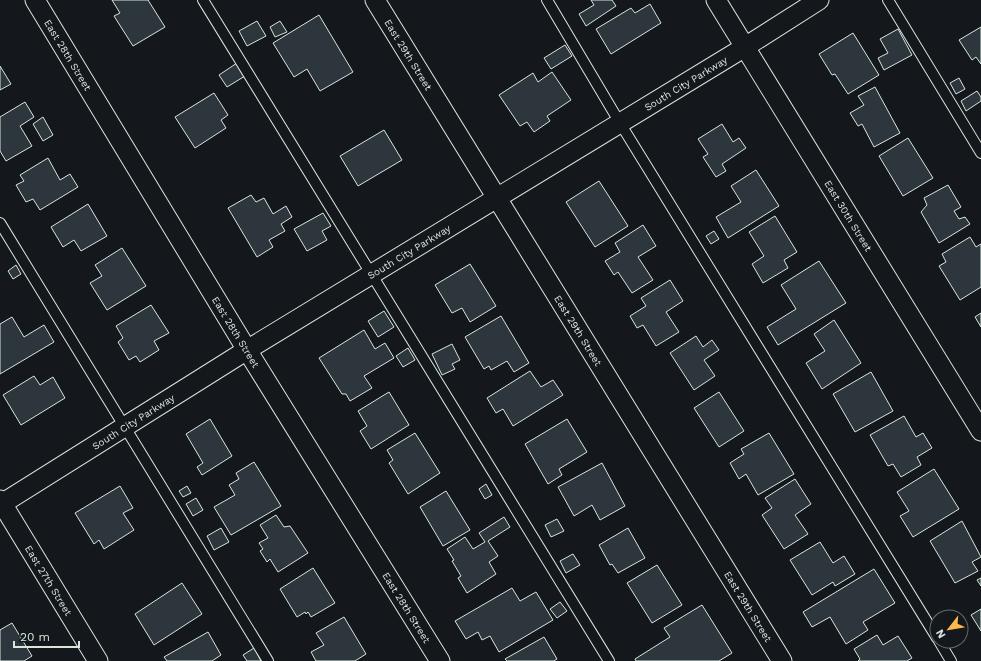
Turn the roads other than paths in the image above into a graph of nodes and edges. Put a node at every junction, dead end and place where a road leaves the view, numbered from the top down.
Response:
1 (35, 0) edge
2 (203, 0) edge
3 (375, 0) edge
4 (547, 0) edge
5 (716, 0) edge
6 (819, 0) edge
7 (888, 0) edge
8 (745, 46) junction
9 (620, 123) junction
10 (981, 153) edge
11 (498, 198) junction
12 (0, 223) edge
13 (372, 274) junction
14 (247, 350) junction
15 (125, 426) junction
16 (981, 431) edge
17 (1, 502) edge
18 (929, 625) edge
19 (944, 649) edge
20 (98, 661) edge
21 (268, 661) edge
22 (440, 661) edge
23 (609, 661) edge
24 (782, 661) edge
25 (951, 661) edge

1 - 14 street, East 28th Street
2 - 13 lane
3 - 11 street, East 29th Street
4 - 9 lane
5 - 8 street, East 30th Street
6 - 8 street, South City Parkway
7 - 10 lane
8 - 9 street, South City Parkway
8 - 16 street, East 30th Street
9 - 11 street, South City Parkway
9 - 18 lane
11 - 13 street, South City Parkway
11 - 24 street, East 29th Street
12 - 15 lane
13 - 14 street, South City Parkway
13 - 23 lane
14 - 15 street, South City Parkway
14 - 22 street, East 28th Street
15 - 17 street, South City Parkway
15 - 21 lane
17 - 20 street, East 27th Street
19 - 25 lane

